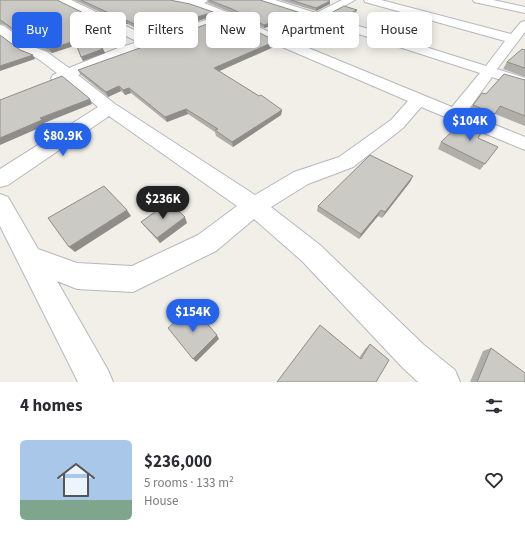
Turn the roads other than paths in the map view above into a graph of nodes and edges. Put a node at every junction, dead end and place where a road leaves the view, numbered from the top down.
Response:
1 (63, 0) edge
2 (174, 0) edge
3 (205, 0) edge
4 (264, 0) edge
5 (350, 0) edge
6 (369, 0) edge
7 (478, 0) edge
8 (193, 3) junction
9 (525, 10) edge
10 (217, 12) edge
11 (301, 12) edge
12 (327, 12) edge
13 (525, 24) edge
14 (0, 29) edge
15 (359, 30) edge
16 (260, 32) edge
17 (268, 32) edge
18 (263, 34) junction
19 (134, 35) edge
20 (513, 39) junction
21 (134, 48) edge
22 (488, 71) junction
23 (68, 74) junction
24 (525, 83) edge
25 (41, 84) edge
26 (419, 99) junction
27 (109, 108) junction
28 (456, 114) junction
29 (525, 144) edge
30 (0, 179) edge
31 (0, 203) edge
32 (254, 206) junction
33 (29, 258) junction
34 (96, 382) edge
35 (443, 382) edge

1 - 19 street
2 - 8 street
3 - 8 street
4 - 11 street
5 - 12 street
6 - 20 street
7 - 9 street
8 - 10 street
13 - 20 street
14 - 23 street
15 - 22 street
16 - 18 street
17 - 18 street
18 - 26 street
20 - 22 street
21 - 23 street
22 - 24 street
22 - 28 street
23 - 25 street
23 - 27 street
26 - 28 street
26 - 32 street
27 - 30 street
27 - 32 street
28 - 29 street
31 - 33 street
32 - 33 street
32 - 35 street
33 - 34 street

